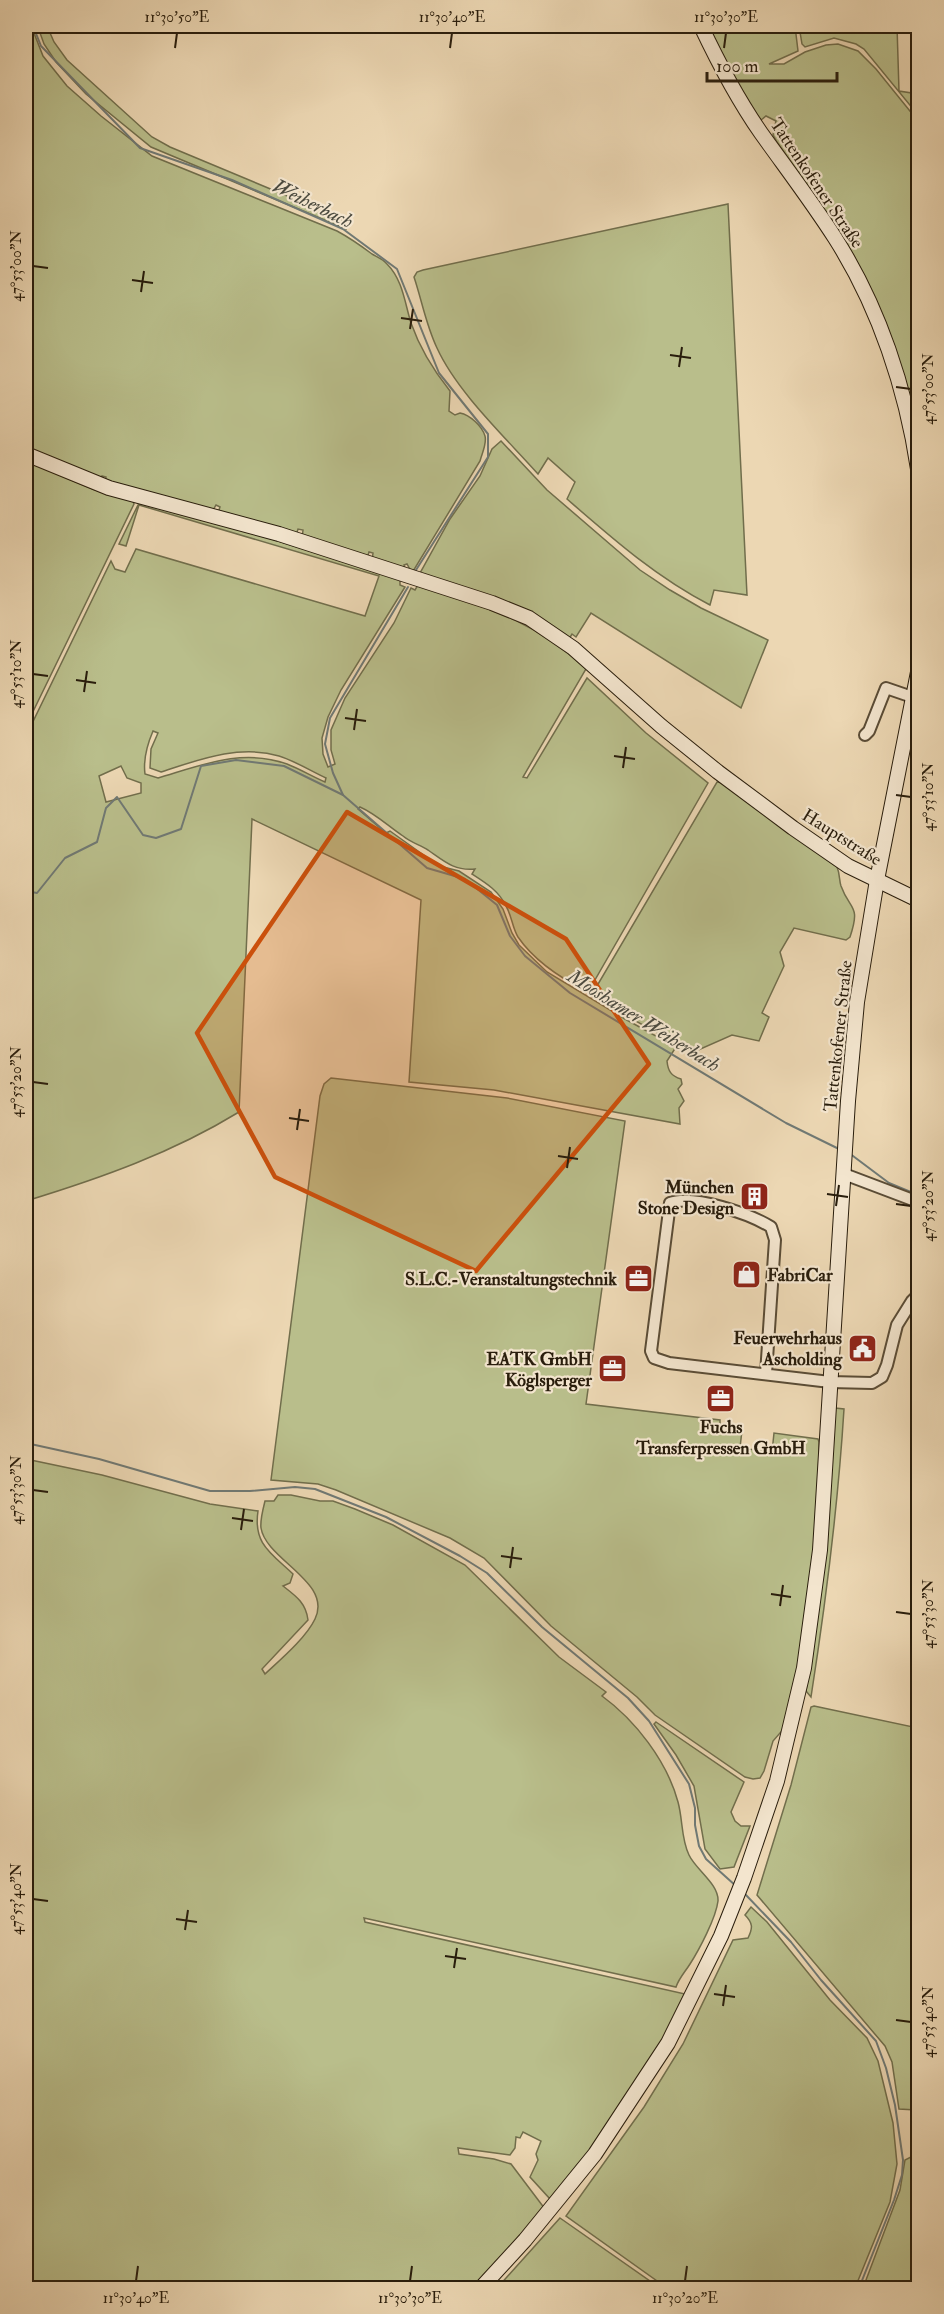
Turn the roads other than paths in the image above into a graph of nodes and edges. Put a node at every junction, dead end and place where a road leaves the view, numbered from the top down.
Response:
1 (701, 26) edge
2 (26, 454) edge
3 (918, 469) edge
4 (918, 672) edge
5 (916, 699) edge
6 (865, 735) dead end
7 (877, 880) junction
8 (918, 900) edge
9 (844, 1168) junction
10 (918, 1202) edge
11 (918, 1294) edge
12 (766, 1374) junction
13 (830, 1382) junction
14 (481, 2289) edge

1 - 3 main road, Tattenkofener Straße
2 - 7 main road, Hauptstraße
4 - 5 main road, Tattenkofener Straße
5 - 6 street
5 - 7 main road, Tattenkofener Straße
7 - 8 main road, Hauptstraße
7 - 9 main road, Tattenkofener Straße
9 - 10 street
9 - 13 main road, Tattenkofener Straße
11 - 13 street
12 - 12 street
12 - 13 street
13 - 14 main road, Tattenkofener Straße

